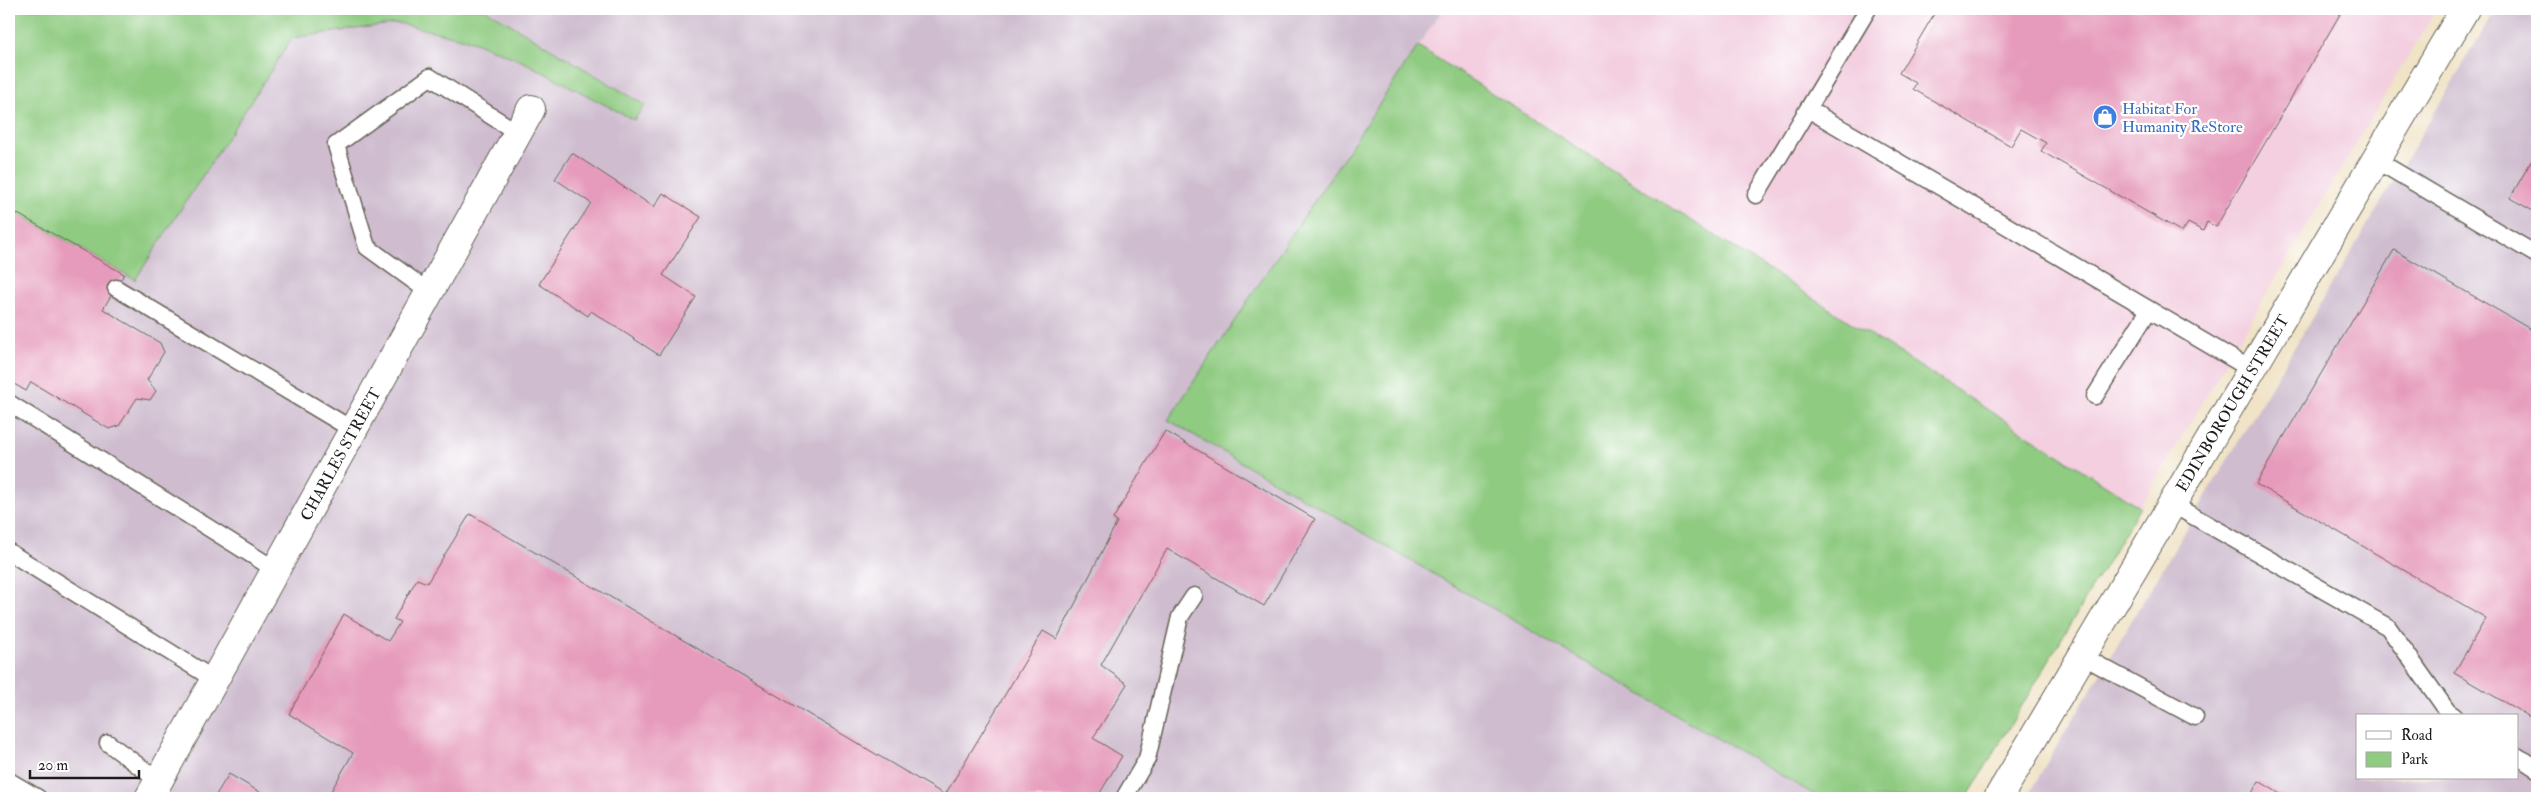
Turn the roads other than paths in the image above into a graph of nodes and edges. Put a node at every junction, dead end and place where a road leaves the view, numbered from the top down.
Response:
1 (1868, 9) edge
2 (2466, 9) edge
3 (531, 109) dead end
4 (1808, 109) junction
5 (518, 133) junction
6 (2376, 160) junction
7 (1756, 195) dead end
8 (2537, 255) edge
9 (116, 288) dead end
10 (429, 292) junction
11 (2149, 310) junction
12 (2252, 370) junction
13 (2095, 396) dead end
14 (9, 403) edge
15 (353, 430) junction
16 (2172, 504) junction
17 (9, 552) edge
18 (276, 570) junction
19 (1194, 596) dead end
20 (2082, 656) junction
21 (215, 680) junction
22 (2451, 714) edge
23 (2196, 717) dead end
24 (108, 743) dead end
25 (2518, 757) edge
26 (2537, 769) edge
27 (9, 781) edge
28 (154, 790) edge
29 (38, 798) edge
30 (1124, 798) edge
31 (1998, 798) edge

1 - 4 lane
2 - 6 street, EDINBOROUGH STREET
3 - 5 street, CHARLES STREET
4 - 7 lane
4 - 11 lane
5 - 10 street, CHARLES STREET
5 - 10 lane
6 - 8 lane
6 - 12 street, EDINBOROUGH STREET
9 - 15 lane
10 - 15 street, CHARLES STREET
11 - 12 lane
11 - 13 lane
12 - 16 street, EDINBOROUGH STREET
14 - 18 lane
15 - 18 street, CHARLES STREET
16 - 20 street, EDINBOROUGH STREET
16 - 22 lane
17 - 21 lane
18 - 21 street, CHARLES STREET
19 - 30 lane
20 - 23 lane
20 - 31 street, EDINBOROUGH STREET
21 - 28 street, CHARLES STREET
24 - 28 lane
25 - 26 lane
27 - 29 lane

